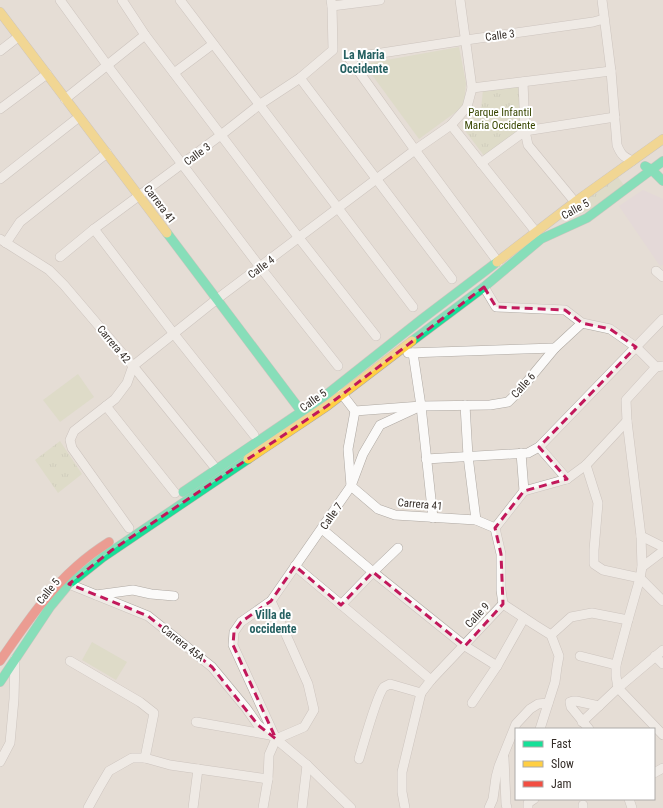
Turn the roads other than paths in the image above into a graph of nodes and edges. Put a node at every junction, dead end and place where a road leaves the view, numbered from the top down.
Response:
1 (60, 0) edge
2 (122, 0) edge
3 (180, 0) edge
4 (380, 0) edge
5 (460, 0) edge
6 (604, 1) edge
7 (331, 3) edge
8 (0, 12) edge
9 (604, 19) junction
10 (145, 35) junction
11 (18, 37) junction
12 (466, 40) junction
13 (213, 44) junction
14 (0, 51) edge
15 (107, 64) junction
16 (611, 71) junction
17 (174, 73) junction
18 (46, 74) junction
19 (300, 78) junction
20 (523, 82) junction
21 (472, 88) junction
22 (65, 99) junction
23 (259, 105) junction
24 (0, 110) edge
25 (79, 117) junction
26 (615, 117) junction
27 (451, 125) junction
28 (525, 131) junction
29 (222, 135) junction
30 (663, 139) edge
31 (415, 150) junction
32 (107, 153) junction
33 (632, 161) junction
34 (663, 162) edge
35 (481, 163) junction
36 (183, 164) junction
37 (663, 169) edge
38 (652, 170) junction
39 (0, 179) edge
40 (376, 179) junction
41 (663, 181) edge
42 (139, 196) junction
43 (575, 202) junction
44 (338, 208) junction
45 (94, 229) junction
46 (536, 232) junction
47 (299, 238) junction
48 (3, 241) edge
49 (60, 257) dead end
50 (498, 262) junction
51 (260, 267) junction
52 (452, 279) dead end
53 (484, 287) junction
54 (217, 300) junction
55 (413, 307) dead end
56 (663, 319) edge
57 (582, 323) junction
58 (174, 334) junction
59 (376, 336) dead end
60 (636, 346) junction
61 (555, 348) junction
62 (397, 352) junction
63 (413, 353) junction
64 (133, 366) junction
65 (338, 366) dead end
66 (659, 367) edge
67 (342, 394) junction
68 (465, 405) junction
69 (106, 406) junction
70 (421, 406) junction
71 (301, 411) junction
72 (354, 411) junction
73 (627, 421) junction
74 (380, 425) joint
75 (254, 435) dead end
76 (538, 447) junction
77 (521, 453) junction
78 (468, 456) junction
79 (426, 459) junction
80 (213, 465) dead end
81 (586, 465) junction
82 (567, 479) junction
83 (352, 486) junction
84 (524, 491) junction
85 (173, 496) joint
86 (433, 518) junction
87 (476, 520) junction
88 (495, 528) junction
89 (322, 529) junction
90 (125, 530) joint
91 (641, 536) junction
92 (663, 547) edge
93 (398, 548) dead end
94 (663, 551) edge
95 (295, 566) junction
96 (642, 567) junction
97 (373, 572) junction
98 (640, 578) junction
99 (69, 584) junction
100 (95, 595) junction
101 (174, 596) dead end
102 (270, 601) junction
103 (663, 601) edge
104 (504, 604) junction
105 (341, 605) junction
106 (524, 618) junction
107 (628, 620) junction
108 (551, 634) junction
109 (464, 646) junction
110 (663, 650) edge
111 (580, 656) dead end
112 (655, 656) junction
113 (15, 658) junction
114 (0, 661) edge
115 (70, 661) dead end
116 (663, 664) edge
117 (616, 665) junction
118 (497, 666) junction
119 (431, 680) junction
120 (0, 682) edge
121 (618, 688) junction
122 (421, 693) junction
123 (472, 703) dead end
124 (548, 703) junction
125 (599, 706) junction
126 (196, 722) dead end
127 (582, 722) junction
128 (540, 728) edge
129 (588, 728) edge
130 (663, 735) edge
131 (275, 737) junction
132 (504, 754) junction
133 (145, 758) junction
134 (359, 759) dead end
135 (0, 762) edge
136 (307, 765) junction
137 (198, 769) junction
138 (268, 779) junction
139 (88, 808) edge
140 (193, 808) edge
141 (263, 808) edge
142 (302, 808) edge
143 (351, 808) edge
144 (404, 808) edge
145 (489, 808) edge
146 (507, 808) edge

1 - 15 street
2 - 10 street
3 - 13 street
4 - 7 street
5 - 12 street
6 - 9 street
7 - 19 street, Calle 3
8 - 11 main road, Carrera 41
9 - 12 street, Calle 3
9 - 16 street
10 - 15 street
10 - 17 street
11 - 14 street
11 - 18 main road, Carrera 41
12 - 21 street
12 - 31 street, Calle 3
13 - 17 street
13 - 23 street
15 - 22 street
15 - 36 street
16 - 20 street
16 - 26 street
17 - 29 street
18 - 22 main road, Carrera 41
18 - 24 street
19 - 23 street, Calle 3
19 - 40 street
20 - 21 street
20 - 28 street
21 - 27 street, Calle 4
22 - 25 main road, Carrera 41
23 - 29 street, Calle 3
23 - 44 street
25 - 32 main road, Carrera 41
25 - 39 street
26 - 28 street
26 - 33 street
27 - 31 street, Calle 4
27 - 35 street
28 - 35 street
28 - 43 street
29 - 36 street, Calle 3
29 - 47 street
30 - 33 main road, Calle 5
31 - 40 street, Calle 4
31 - 50 street
32 - 42 main road, Carrera 41
32 - 48 street
33 - 38 main road
33 - 43 main road, Calle 5
34 - 38 main road, Calle 5
35 - 46 street
36 - 42 street, Calle 3
36 - 51 street
37 - 38 main road
38 - 41 main road
38 - 53 main road, Calle 5
40 - 44 street, Calle 4
40 - 52 street
42 - 45 street, Calle 3
42 - 54 main road, Carrera 41
43 - 46 main road, Calle 5
44 - 47 street, Calle 4
44 - 55 street
45 - 49 street, Calle 3
45 - 58 street
46 - 50 main road, Calle 5
47 - 51 street, Calle 4
47 - 59 street
48 - 64 street, Carrera 42
50 - 71 main road, Calle 5
51 - 54 street, Calle 4
51 - 65 street
53 - 57 street
53 - 62 main road, Calle 5
54 - 58 street, Calle 4
54 - 71 main road, Carrera 41
56 - 60 street
57 - 60 street
57 - 61 street, Calle 6
58 - 64 street, Calle 4
58 - 75 street
60 - 66 street
60 - 76 street
61 - 63 street
61 - 68 street, Calle 6
62 - 63 street
62 - 67 main road, Calle 5
63 - 70 street
64 - 69 street
64 - 80 street, Carrera 42
66 - 73 street
67 - 72 street
67 - 99 main road, Calle 5
68 - 70 street, Calle 6
68 - 78 street
69 - 85 street
69 - 90 street
70 - 72 street, Calle 6
70 - 74 street, Calle 6
70 - 79 street
71 - 85 main road, Calle 5
72 - 83 street
73 - 81 street
73 - 91 street
74 - 83 street, Calle 7
76 - 77 street
76 - 82 street
77 - 78 street
77 - 84 street
78 - 79 street
78 - 87 street
79 - 86 street
81 - 82 street
81 - 98 street
82 - 84 street
83 - 86 street, Carrera 41
83 - 89 street, Calle 7
84 - 88 street
86 - 87 street, Carrera 41
87 - 88 street, Carrera 41
88 - 104 street, Calle 9
89 - 95 street, Calle 7
89 - 97 street
90 - 114 main road, Calle 5
91 - 92 street
91 - 96 street
93 - 97 street
94 - 96 street
95 - 102 street, Calle 7
95 - 105 street
96 - 98 street
97 - 105 street
97 - 109 street
98 - 103 street
98 - 107 street
99 - 100 street, Carrera 45A
99 - 113 main road, Calle 5
100 - 101 street
100 - 131 street, Carrera 45A
102 - 131 street, Calle 7
102 - 131 street
104 - 106 street
104 - 109 street, Calle 9
105 - 119 street
106 - 108 street
106 - 118 street
107 - 108 street
107 - 117 street
108 - 124 street
109 - 118 street
109 - 119 street, Calle 9
110 - 112 street
111 - 117 street
112 - 116 street
112 - 121 street
113 - 120 main road, Calle 5
113 - 135 street
115 - 133 street
117 - 121 street
118 - 123 street
119 - 122 street
121 - 125 street
121 - 130 street
122 - 134 street
122 - 144 street
124 - 128 street
124 - 132 street
125 - 127 street
125 - 127 street
126 - 131 street, Carrera 45A
127 - 129 street
131 - 136 street, Carrera 45A
131 - 138 street
132 - 145 street
132 - 146 street
133 - 137 street
133 - 139 street
136 - 142 street
136 - 143 street, Carrera 45A
137 - 138 street
137 - 140 street
138 - 141 street

